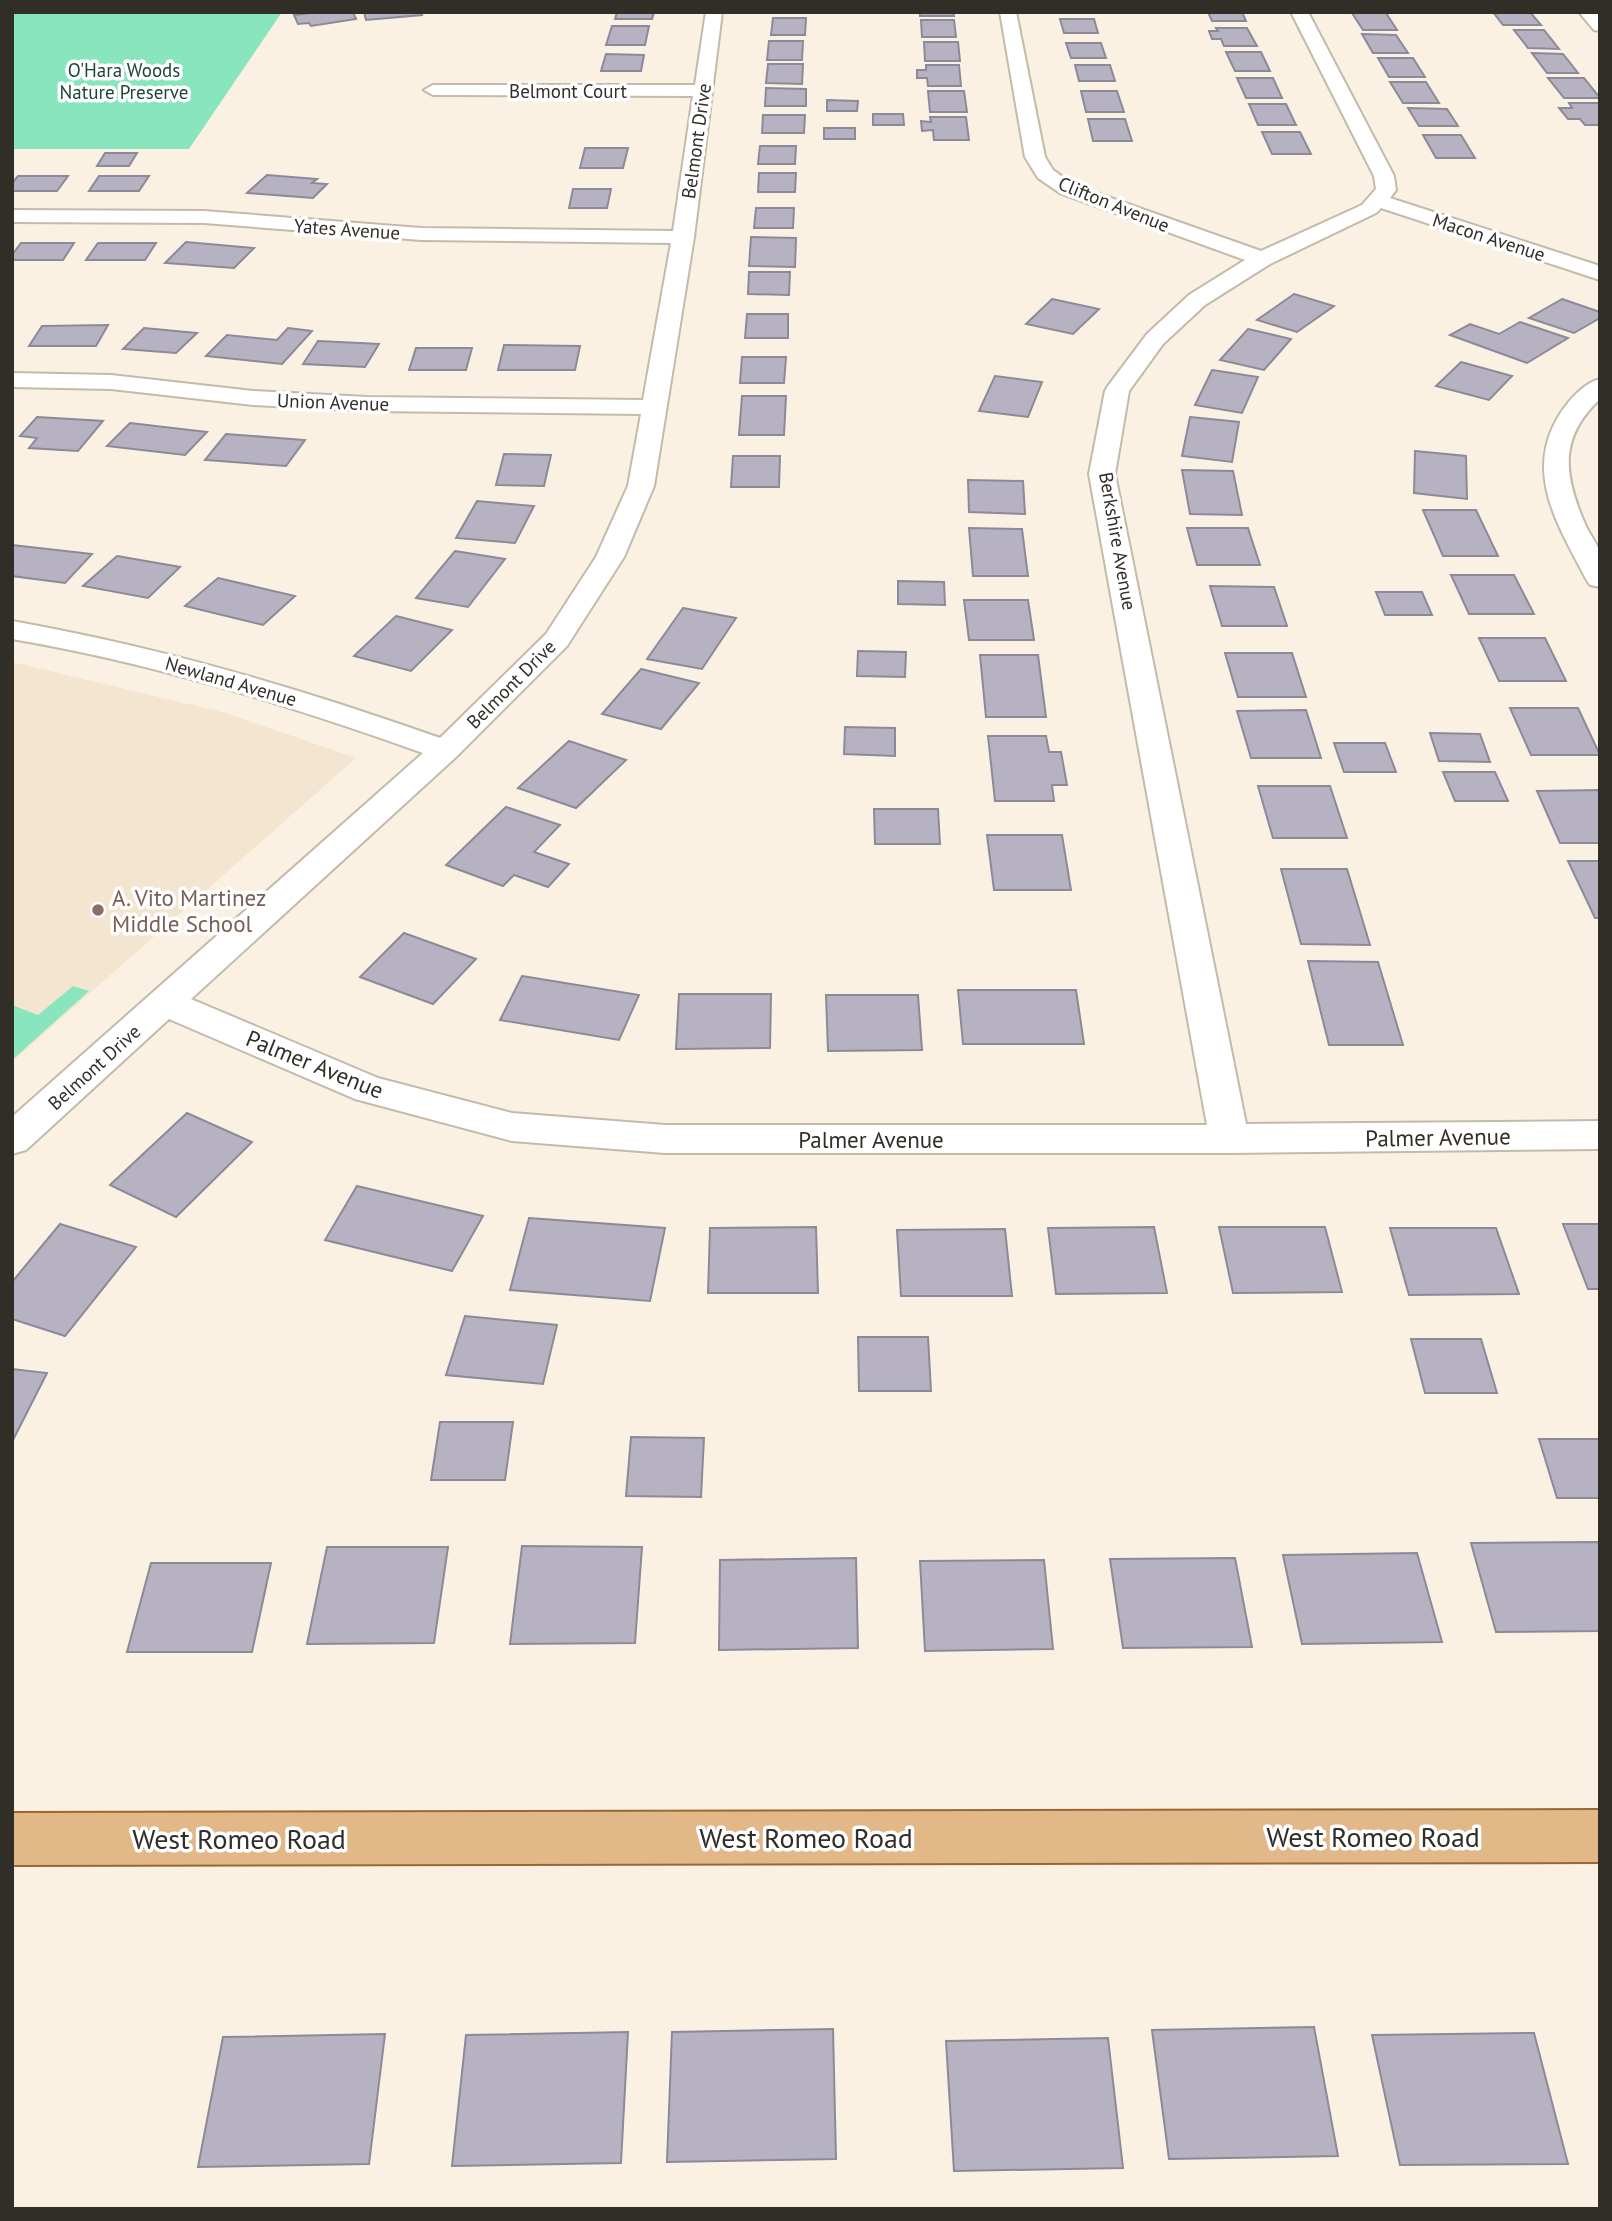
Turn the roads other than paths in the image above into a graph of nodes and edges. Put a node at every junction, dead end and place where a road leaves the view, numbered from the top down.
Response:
1 (714, 12) edge
2 (1008, 12) edge
3 (1299, 12) edge
4 (1587, 12) edge
5 (1600, 26) edge
6 (433, 90) dead end
7 (703, 92) junction
8 (1379, 201) junction
9 (12, 216) edge
10 (683, 237) junction
11 (1262, 259) junction
12 (1600, 273) edge
13 (12, 380) edge
14 (1600, 386) edge
15 (655, 407) junction
16 (1600, 579) edge
17 (12, 630) edge
18 (445, 750) junction
19 (166, 1003) junction
20 (1600, 1135) edge
21 (1229, 1139) junction
22 (12, 1140) edge
23 (1600, 1836) edge
24 (12, 1839) edge

1 - 7 street, Belmont Drive
2 - 11 street, Clifton Avenue
3 - 8 street
4 - 5 street
6 - 7 street, Belmont Court
7 - 10 street, Belmont Drive
8 - 11 street, Berkshire Avenue
8 - 12 street, Macon Avenue
9 - 10 street, Yates Avenue
10 - 15 street, Belmont Drive
11 - 21 street, Berkshire Avenue
13 - 15 street, Union Avenue
14 - 16 street
15 - 18 street, Belmont Drive
17 - 18 street, Newland Avenue
18 - 19 street, Belmont Drive
19 - 21 street, Palmer Avenue
19 - 22 street, Belmont Drive
20 - 21 street, Palmer Avenue
23 - 24 main road, West Romeo Road

